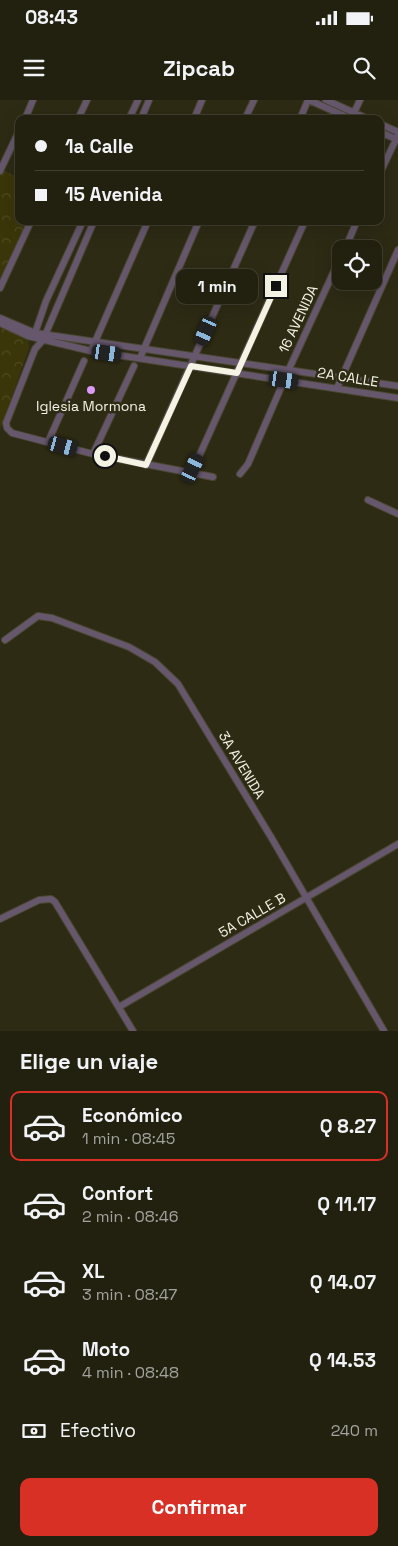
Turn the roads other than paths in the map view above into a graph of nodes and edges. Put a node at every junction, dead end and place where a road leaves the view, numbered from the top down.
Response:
1 (34, 100) edge
2 (87, 100) edge
3 (138, 100) edge
4 (149, 100) edge
5 (202, 100) edge
6 (254, 100) edge
7 (309, 100) edge
8 (326, 100) edge
9 (360, 100) edge
10 (27, 115) edge
11 (80, 115) edge
12 (132, 115) edge
13 (143, 115) edge
14 (196, 115) edge
15 (247, 115) edge
16 (302, 115) edge
17 (347, 115) edge
18 (349, 115) edge
19 (353, 115) edge
20 (384, 127) edge
21 (384, 133) edge
22 (397, 136) edge
23 (15, 139) edge
24 (384, 164) edge
25 (0, 171) edge
26 (29, 225) edge
27 (81, 225) edge
28 (92, 225) edge
29 (146, 225) edge
30 (198, 225) edge
31 (253, 225) edge
32 (303, 225) edge
33 (355, 225) edge
34 (349, 240) edge
35 (398, 250) edge
36 (332, 276) edge
37 (0, 288) edge
38 (0, 318) edge
39 (0, 323) edge
40 (31, 334) junction
41 (44, 337) junction
42 (94, 341) junction
43 (143, 348) junction
44 (35, 350) junction
45 (91, 351) junction
46 (196, 354) junction
47 (140, 358) junction
48 (84, 361) dead end
49 (242, 362) junction
50 (134, 366) dead end
51 (191, 366) junction
52 (289, 369) junction
53 (237, 373) junction
54 (342, 377) junction
55 (284, 380) junction
56 (398, 386) edge
57 (337, 388) junction
58 (396, 397) edge
59 (48, 442) junction
60 (93, 454) junction
61 (146, 465) junction
62 (191, 474) junction
63 (240, 474) dead end
64 (213, 477) dead end
65 (368, 500) dead end
66 (398, 514) edge
67 (5, 640) dead end
68 (398, 844) edge
69 (306, 898) junction
70 (0, 919) edge
71 (119, 1007) junction
72 (132, 1031) edge
73 (384, 1031) edge

1 - 10 street
2 - 11 street
3 - 12 street
4 - 13 street
5 - 14 street
6 - 15 street
7 - 16 street
7 - 17 street
8 - 18 street
9 - 19 street
20 - 22 street
21 - 22 street
22 - 24 street
23 - 25 street
26 - 37 street
27 - 40 street
28 - 41 street
29 - 42 street
30 - 43 street
31 - 46 street
32 - 49 street
33 - 34 street
35 - 54 street
36 - 52 street, 16 AVENIDA
38 - 40 street
39 - 40 street
40 - 41 street, 2A CALLE
40 - 44 street
41 - 42 street, 2A CALLE
41 - 44 street
41 - 45 street, 2A CALLE
42 - 43 street, 2A CALLE
42 - 45 street
43 - 46 street, 2A CALLE
43 - 47 street
44 - 59 street
45 - 47 street, 2A CALLE
46 - 49 street, 2A CALLE
46 - 51 street
47 - 51 street, 2A CALLE
48 - 59 street
49 - 52 street, 2A CALLE
49 - 53 street
50 - 60 street
51 - 53 street, 2A CALLE
51 - 61 street
52 - 54 street, 2A CALLE
52 - 55 street, 16 AVENIDA
53 - 55 street, 2A CALLE
53 - 62 street
54 - 56 street, 2A CALLE
54 - 57 street
55 - 57 street, 2A CALLE
55 - 63 street, 16 AVENIDA
56 - 58 street
57 - 58 street, 2A CALLE
59 - 60 street
60 - 61 street
61 - 62 street
62 - 64 street
65 - 66 street
67 - 69 street, 3A AVENIDA
68 - 69 street, 5A CALLE B
69 - 71 street, 5A CALLE B
69 - 73 street, 3A AVENIDA
70 - 71 street
71 - 72 street

